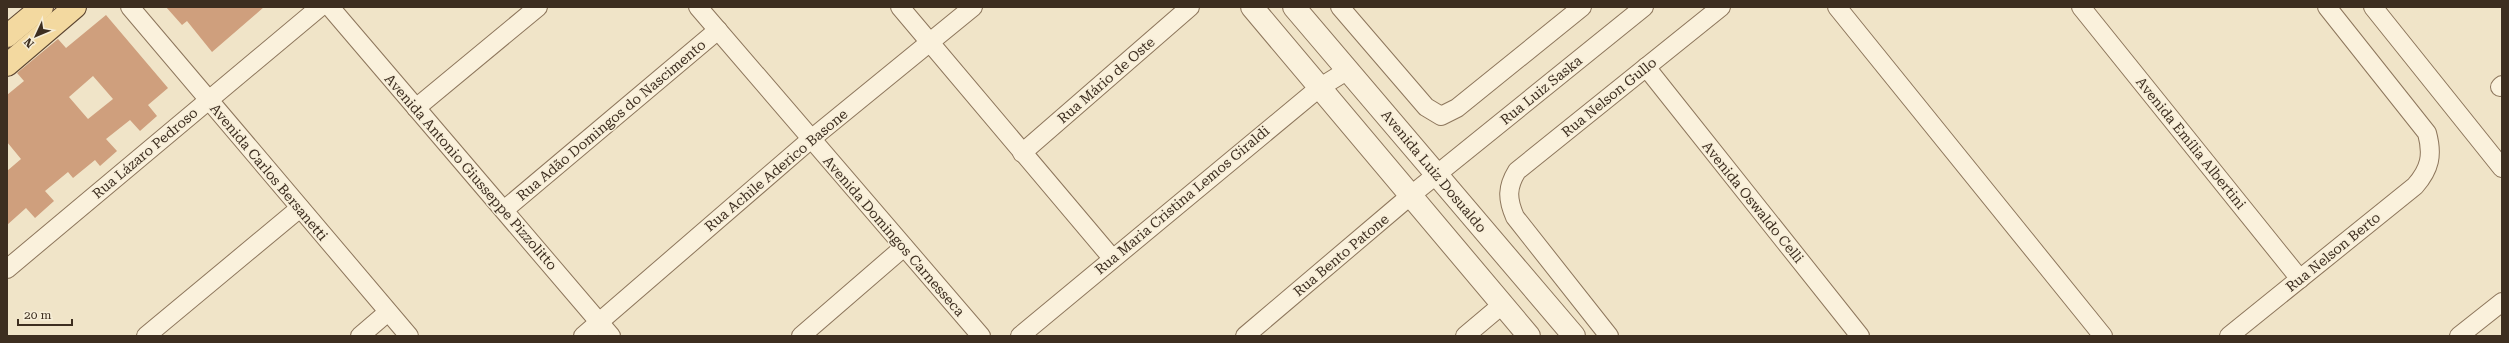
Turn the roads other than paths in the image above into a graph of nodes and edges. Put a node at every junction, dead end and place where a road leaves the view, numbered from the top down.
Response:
1 (42, 7) edge
2 (75, 7) edge
3 (130, 7) edge
4 (320, 7) edge
5 (330, 7) edge
6 (538, 7) edge
7 (698, 7) edge
8 (900, 7) edge
9 (973, 7) edge
10 (1190, 7) edge
11 (1252, 7) edge
12 (1294, 7) edge
13 (1340, 7) edge
14 (1582, 7) edge
15 (1644, 7) edge
16 (1721, 7) edge
17 (1837, 7) edge
18 (2081, 7) edge
19 (2327, 7) edge
20 (2373, 7) edge
21 (718, 30) junction
22 (7, 36) edge
23 (930, 43) junction
24 (7, 65) edge
25 (1646, 67) junction
26 (1348, 70) junction
27 (1319, 88) junction
28 (208, 100) junction
29 (416, 108) junction
30 (810, 140) junction
31 (1022, 153) junction
32 (2502, 168) edge
33 (1438, 174) junction
34 (1410, 196) junction
35 (300, 208) junction
36 (504, 210) junction
37 (904, 247) junction
38 (1112, 258) junction
39 (7, 269) edge
40 (2300, 279) junction
41 (2502, 302) edge
42 (1503, 304) junction
43 (388, 312) junction
44 (600, 322) junction
45 (146, 336) edge
46 (360, 336) edge
47 (409, 336) edge
48 (583, 336) edge
49 (612, 336) edge
50 (801, 336) edge
51 (981, 336) edge
52 (1020, 336) edge
53 (1245, 336) edge
54 (1466, 336) edge
55 (1529, 336) edge
56 (1574, 336) edge
57 (1609, 336) edge
58 (1860, 336) edge
59 (2103, 336) edge
60 (2229, 336) edge
61 (2459, 336) edge

1 - 22 main road
2 - 24 main road
3 - 28 street, Avenida Carlos Bersanetti
4 - 28 street, Rua Lázaro Pedroso
5 - 29 street, Avenida Antonio Giusseppe Pizzolitto
6 - 29 street
7 - 21 street, Avenida Domingos Carnesseca
8 - 23 street
9 - 23 street, Rua Achile Aderico Basone
10 - 31 street, Rua Mário de Oste
11 - 27 street
12 - 26 street, Avenida Luiz Dosualdo
13 - 14 street
15 - 33 street, Rua Luiz Saska
16 - 25 street, Rua Nelson Gullo
17 - 59 street
18 - 40 street, Avenida Emília Albertini
19 - 40 street, Rua Nelson Berto
20 - 32 street
21 - 30 street, Avenida Domingos Carnesseca
21 - 36 street, Rua Adão Domingos do Nascimento
23 - 30 street, Rua Achile Aderico Basone
23 - 31 street
25 - 57 street, Rua Nelson Gullo
25 - 58 street, Avenida Oswaldo Celli
26 - 27 street, Rua Maria Cristina Lemos Giraldi
26 - 33 street, Avenida Luiz Dosualdo
27 - 34 street
27 - 38 street, Rua Maria Cristina Lemos Giraldi
28 - 35 street, Avenida Carlos Bersanetti
28 - 39 street, Rua Lázaro Pedroso
29 - 36 street, Avenida Antonio Giusseppe Pizzolitto
30 - 37 street, Avenida Domingos Carnesseca
30 - 44 street, Rua Achile Aderico Basone
31 - 38 street
33 - 34 street, Rua Bento Patone
33 - 56 street, Avenida Luiz Dosualdo
34 - 42 street
34 - 53 street, Rua Bento Patone
35 - 43 street, Avenida Carlos Bersanetti
35 - 45 street
36 - 44 street, Avenida Antonio Giusseppe Pizzolitto
37 - 50 street
37 - 51 street, Avenida Domingos Carnesseca
38 - 52 street, Rua Maria Cristina Lemos Giraldi
40 - 60 street, Rua Nelson Berto
41 - 61 street
42 - 54 street
42 - 55 street
43 - 46 street
43 - 47 street, Avenida Carlos Bersanetti
44 - 48 street, Rua Achile Aderico Basone
44 - 49 street, Avenida Antonio Giusseppe Pizzolitto

